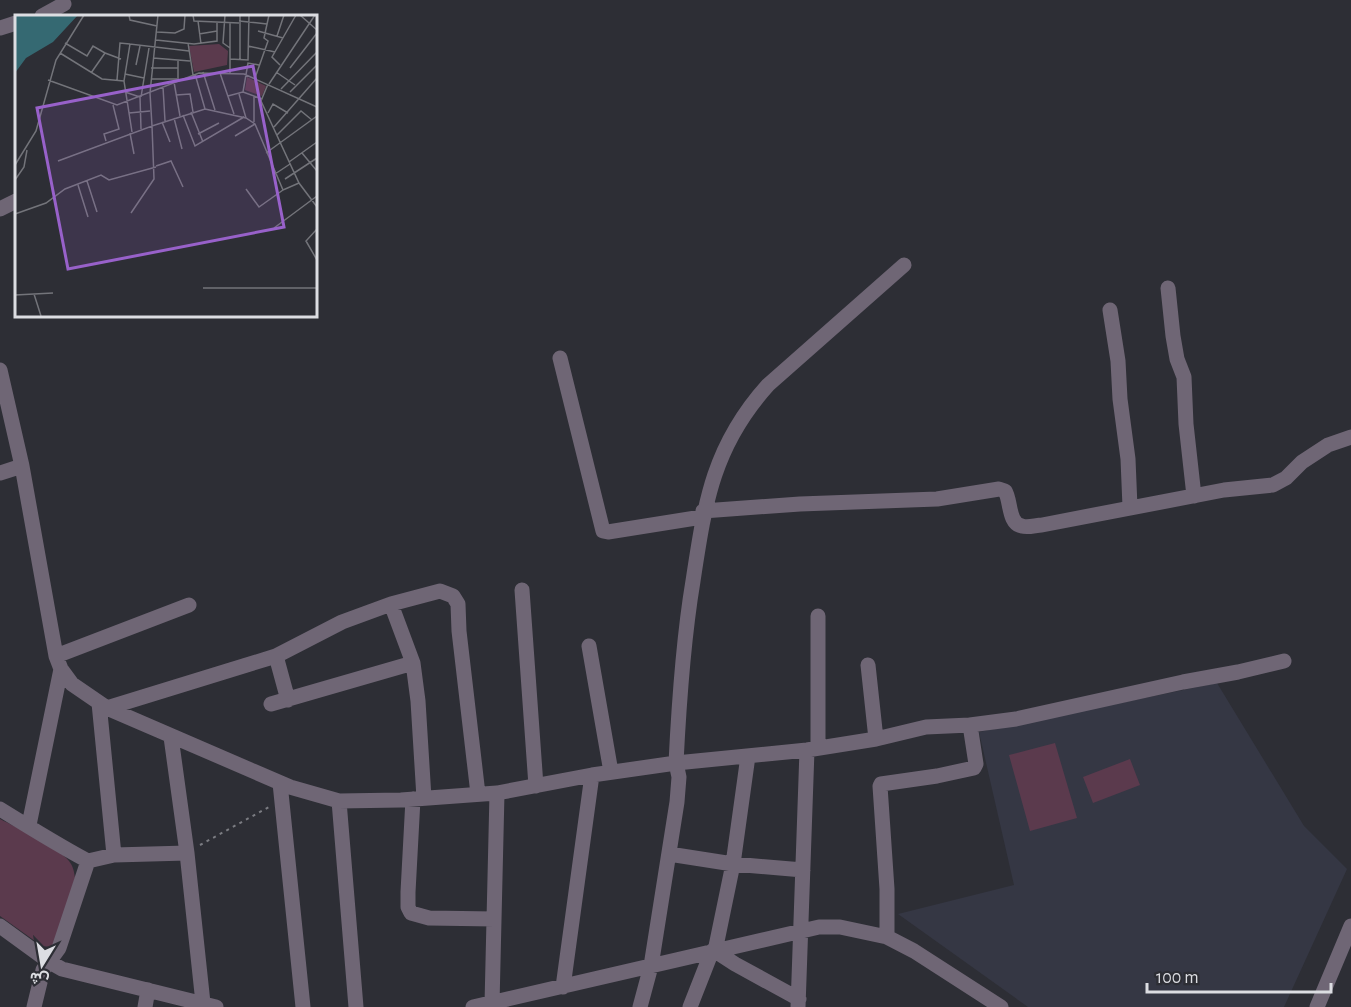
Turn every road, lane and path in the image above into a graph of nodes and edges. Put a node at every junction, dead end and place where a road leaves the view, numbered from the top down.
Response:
1 (64, 4) dead end
2 (44, 15) edge
3 (15, 23) edge
4 (0, 28) edge
5 (15, 202) edge
6 (0, 209) edge
7 (904, 265) dead end
8 (1168, 288) dead end
9 (1110, 310) dead end
10 (560, 358) dead end
11 (0, 370) edge
12 (1351, 437) edge
13 (22, 466) junction
14 (0, 473) edge
15 (1194, 496) junction
16 (1130, 507) junction
17 (703, 514) junction
18 (522, 590) dead end
19 (391, 604) junction
20 (189, 605) dead end
21 (818, 616) dead end
22 (589, 646) dead end
23 (276, 656) junction
24 (1284, 661) dead end
25 (58, 663) junction
26 (413, 663) junction
27 (868, 665) dead end
28 (288, 700) junction
29 (272, 704) dead end
30 (103, 706) junction
31 (970, 724) junction
32 (171, 737) junction
33 (876, 739) junction
34 (812, 749) junction
35 (748, 756) junction
36 (676, 763) junction
37 (611, 772) junction
38 (592, 775) junction
39 (280, 783) junction
40 (536, 786) junction
41 (497, 793) junction
42 (478, 795) junction
43 (418, 799) junction
44 (282, 800) junction
45 (339, 801) junction
46 (0, 809) edge
47 (29, 825) junction
48 (188, 853) junction
49 (669, 854) junction
50 (114, 855) junction
51 (88, 861) junction
52 (733, 864) junction
53 (803, 870) junction
54 (494, 919) junction
55 (1351, 926) edge
56 (802, 929) junction
57 (2, 931) edge
58 (887, 937) junction
59 (713, 951) junction
60 (48, 961) junction
61 (651, 966) junction
62 (563, 987) junction
63 (148, 990) junction
64 (799, 1003) edge
65 (492, 1004) junction
66 (210, 1005) edge
67 (34, 1007) edge
68 (145, 1007) edge
69 (303, 1007) edge
70 (356, 1007) edge
71 (473, 1007) edge
72 (640, 1007) edge
73 (690, 1007) edge
74 (1001, 1007) edge
75 (1317, 1007) edge

1 - 2 street
3 - 4 street
5 - 6 street
7 - 17 street
8 - 15 street
9 - 16 street
10 - 17 street
11 - 13 street
12 - 15 street
13 - 14 street
13 - 25 street
15 - 16 street
16 - 17 street
17 - 36 street
18 - 40 street
19 - 23 street
19 - 26 street
19 - 42 street
20 - 25 street
21 - 34 street
22 - 37 street
23 - 28 street
23 - 30 street
24 - 31 street
25 - 30 street
25 - 47 street
26 - 28 street
26 - 43 street
27 - 33 street
28 - 29 street
30 - 32 street
30 - 50 street
31 - 33 street
31 - 58 street
32 - 39 street
32 - 48 street
33 - 34 street
34 - 35 street
34 - 53 street
35 - 36 street
35 - 52 street
36 - 37 street
36 - 49 street
37 - 38 street
38 - 40 street
38 - 62 street
39 - 44 street
39 - 45 street
40 - 41 street
41 - 42 street
41 - 54 street
42 - 43 street
43 - 45 street
43 - 54 street
44 - 48 path
44 - 69 street
45 - 70 street
46 - 47 street
47 - 51 street
48 - 50 street
48 - 66 street
49 - 52 street
49 - 61 street
50 - 51 street
51 - 60 street
52 - 53 street
52 - 59 street
53 - 56 street
54 - 65 street
55 - 75 street
56 - 58 street
56 - 59 street
56 - 64 street
57 - 60 street
58 - 74 street
59 - 61 street
59 - 64 street
59 - 73 street
60 - 63 street
60 - 67 street
61 - 62 street
61 - 72 street
62 - 65 street
63 - 66 street
63 - 68 street
65 - 71 street

